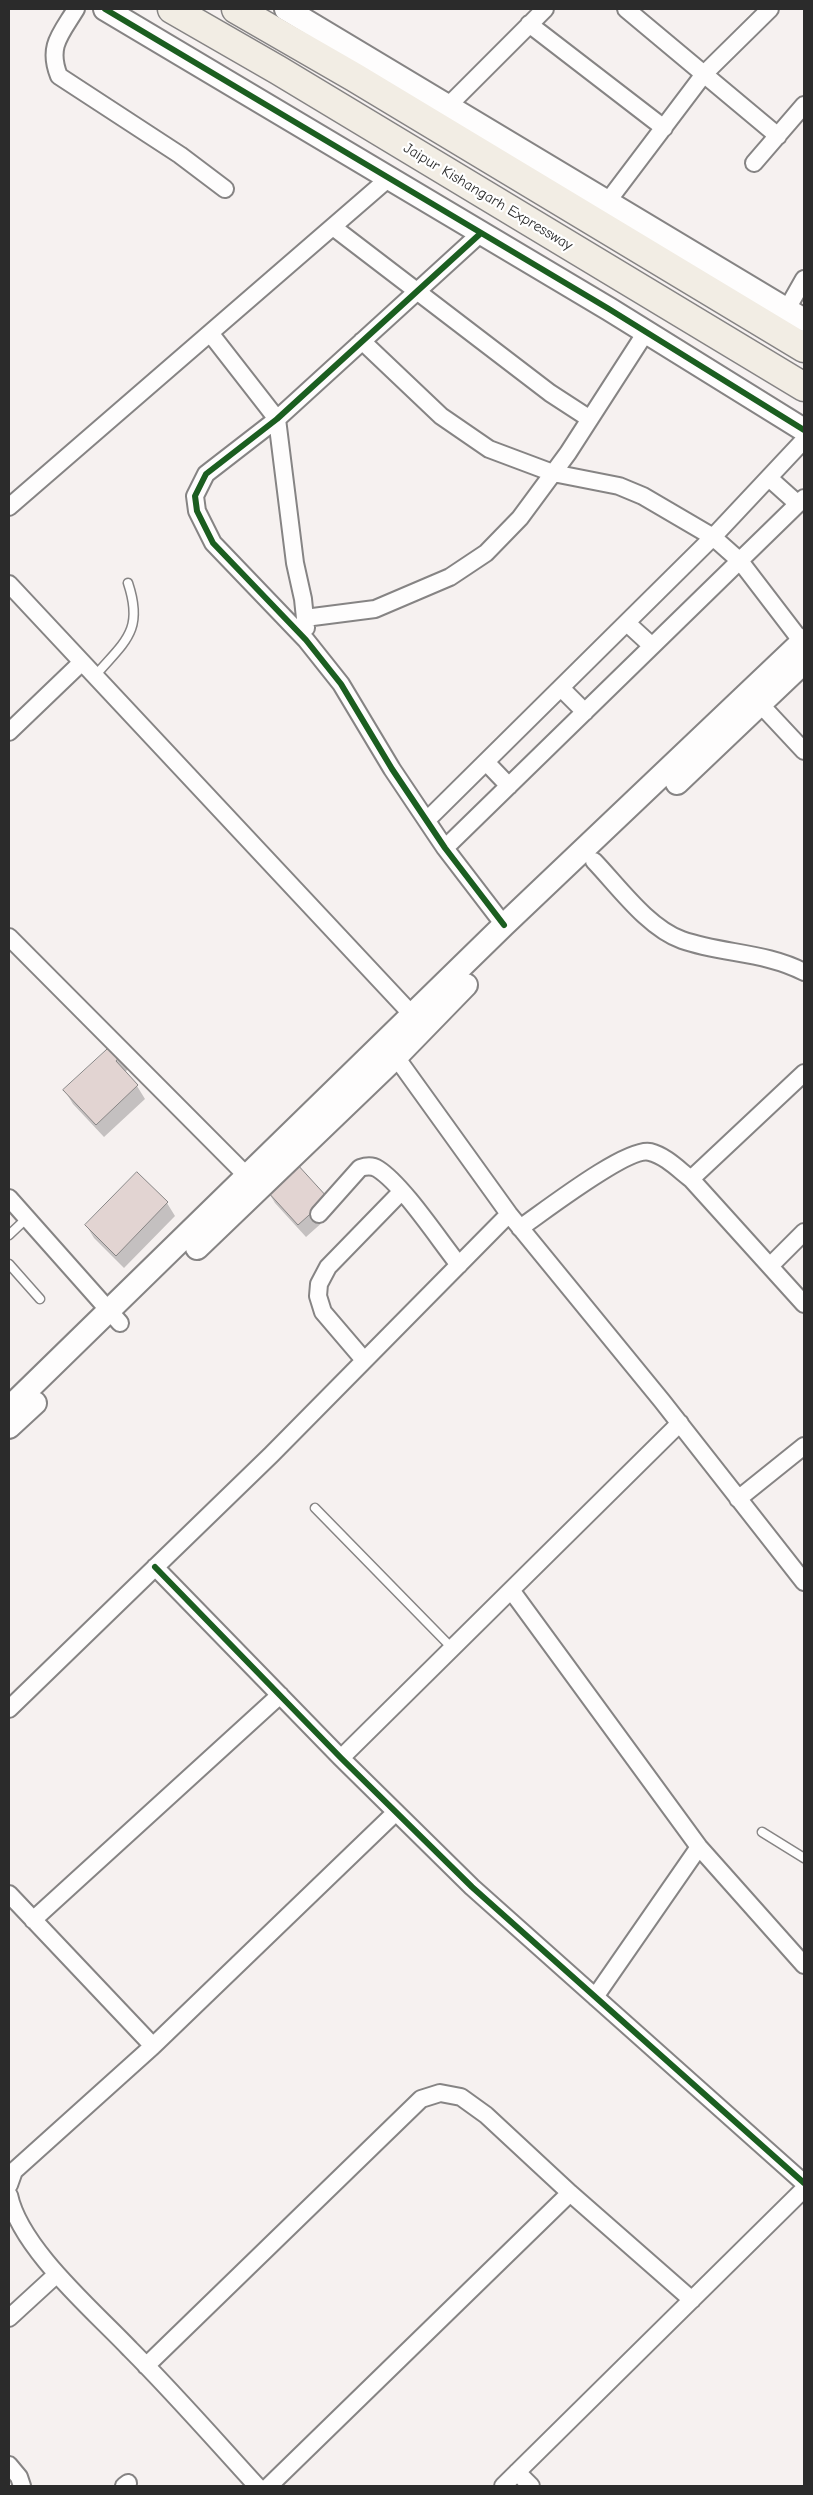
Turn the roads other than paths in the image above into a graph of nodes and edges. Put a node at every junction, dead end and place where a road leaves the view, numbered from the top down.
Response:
1 (76, 9) edge
2 (105, 9) edge
3 (172, 9) edge
4 (236, 9) edge
5 (286, 9) edge
6 (545, 9) edge
7 (626, 9) edge
8 (770, 9) edge
9 (530, 24) junction
10 (704, 74) junction
11 (804, 105) edge
12 (448, 106) junction
13 (664, 128) junction
14 (778, 136) junction
15 (754, 163) dead end
16 (389, 178) junction
17 (225, 189) dead end
18 (608, 202) junction
19 (333, 227) junction
20 (481, 233) junction
21 (804, 279) edge
22 (418, 290) junction
23 (796, 315) edge
24 (646, 332) junction
25 (210, 333) junction
26 (362, 341) junction
27 (804, 348) edge
28 (804, 387) edge
29 (277, 419) junction
30 (590, 419) junction
31 (804, 430) edge
32 (804, 440) edge
33 (553, 473) junction
34 (769, 478) junction
35 (801, 501) edge
36 (9, 507) edge
37 (713, 537) junction
38 (740, 560) junction
39 (128, 583) dead end
40 (9, 584) edge
41 (305, 618) junction
42 (627, 623) junction
43 (306, 640) junction
44 (652, 646) junction
45 (804, 648) edge
46 (82, 662) junction
47 (95, 676) junction
48 (561, 688) junction
49 (761, 705) junction
50 (585, 712) junction
51 (9, 732) edge
52 (804, 751) edge
53 (486, 762) junction
54 (509, 786) junction
55 (428, 820) junction
56 (445, 848) junction
57 (594, 861) junction
58 (504, 926) junction
59 (9, 937) edge
60 (804, 972) edge
61 (419, 1022) junction
62 (396, 1057) junction
63 (804, 1072) edge
64 (248, 1177) junction
65 (692, 1180) junction
66 (401, 1192) junction
67 (9, 1198) edge
68 (319, 1214) dead end
69 (509, 1214) junction
70 (27, 1218) junction
71 (520, 1228) junction
72 (804, 1232) edge
73 (9, 1235) edge
74 (9, 1264) edge
75 (459, 1265) junction
76 (770, 1266) junction
77 (40, 1299) dead end
78 (804, 1304) edge
79 (115, 1318) junction
80 (364, 1360) junction
81 (9, 1408) edge
82 (680, 1423) junction
83 (9, 1427) edge
84 (804, 1446) edge
85 (738, 1500) junction
86 (316, 1508) dead end
87 (155, 1567) junction
88 (804, 1582) edge
89 (511, 1590) junction
90 (452, 1648) junction
91 (280, 1695) junction
92 (9, 1709) edge
93 (342, 1758) junction
94 (396, 1812) junction
95 (762, 1832) dead end
96 (699, 1847) junction
97 (804, 1858) edge
98 (9, 1894) edge
99 (33, 1920) junction
100 (804, 1965) edge
101 (595, 1996) junction
102 (153, 2046) junction
103 (804, 2183) edge
104 (9, 2185) edge
105 (804, 2189) edge
106 (570, 2192) junction
107 (9, 2195) edge
108 (57, 2274) junction
109 (692, 2300) junction
110 (9, 2318) edge
111 (146, 2366) junction
112 (9, 2465) edge
113 (518, 2472) junction
114 (22, 2486) edge
115 (257, 2486) edge
116 (268, 2486) edge
117 (503, 2486) edge
118 (531, 2486) edge

1 - 17 street
2 - 16 main road
3 - 28 highway, Jaipur Kishangarh Expressway
4 - 27 highway
5 - 12 main road
6 - 9 street
7 - 10 street
8 - 10 street
9 - 12 street
9 - 13 street
10 - 13 street
10 - 14 street
11 - 14 street
12 - 18 main road
13 - 18 street
14 - 15 street
16 - 19 street
16 - 20 main road
18 - 23 main road
19 - 22 street
19 - 25 street
20 - 22 street
20 - 24 main road
21 - 23 street
22 - 26 street
22 - 30 street
24 - 30 street
24 - 31 main road
25 - 29 street
25 - 36 street
26 - 29 street
26 - 33 street
29 - 41 street
29 - 43 street
30 - 33 street
32 - 34 street
33 - 37 street
33 - 41 street
34 - 35 street
34 - 37 street
35 - 38 street
37 - 38 street
37 - 42 street
38 - 44 street
38 - 45 street
39 - 47 lane
40 - 46 street
41 - 43 street
42 - 44 street
42 - 48 street
43 - 55 street
44 - 50 street
45 - 49 main road
45 - 58 main road
46 - 47 street
46 - 51 street
47 - 61 street
48 - 50 street
48 - 53 street
49 - 52 street
49 - 57 main road
50 - 54 street
53 - 54 street
53 - 55 street
54 - 56 street
55 - 56 street
56 - 58 street
57 - 60 street
57 - 61 main road
58 - 61 main road
59 - 64 street
61 - 62 main road
61 - 64 main road
62 - 69 street
62 - 79 main road
63 - 65 street
64 - 79 main road
65 - 71 street
65 - 76 street
66 - 68 street
66 - 75 street
66 - 80 street
67 - 70 street
69 - 71 street
69 - 75 street
70 - 73 lane
70 - 79 street
71 - 82 street
72 - 76 street
74 - 77 lane
75 - 80 street
76 - 78 street
79 - 81 main road
79 - 83 main road
80 - 87 street
82 - 85 street
82 - 89 street
84 - 85 street
85 - 88 street
86 - 90 lane
87 - 91 street
87 - 92 street
89 - 90 street
89 - 96 street
90 - 93 street
91 - 93 street
91 - 99 street
93 - 94 street
94 - 101 street
94 - 102 street
95 - 97 lane
96 - 100 street
96 - 101 street
98 - 99 street
99 - 102 street
101 - 103 street
102 - 104 street
105 - 109 street
106 - 109 street
106 - 111 street
106 - 116 street
107 - 108 street
108 - 110 street
108 - 111 street
109 - 113 street
111 - 115 street
112 - 114 street
113 - 117 street
113 - 118 street

